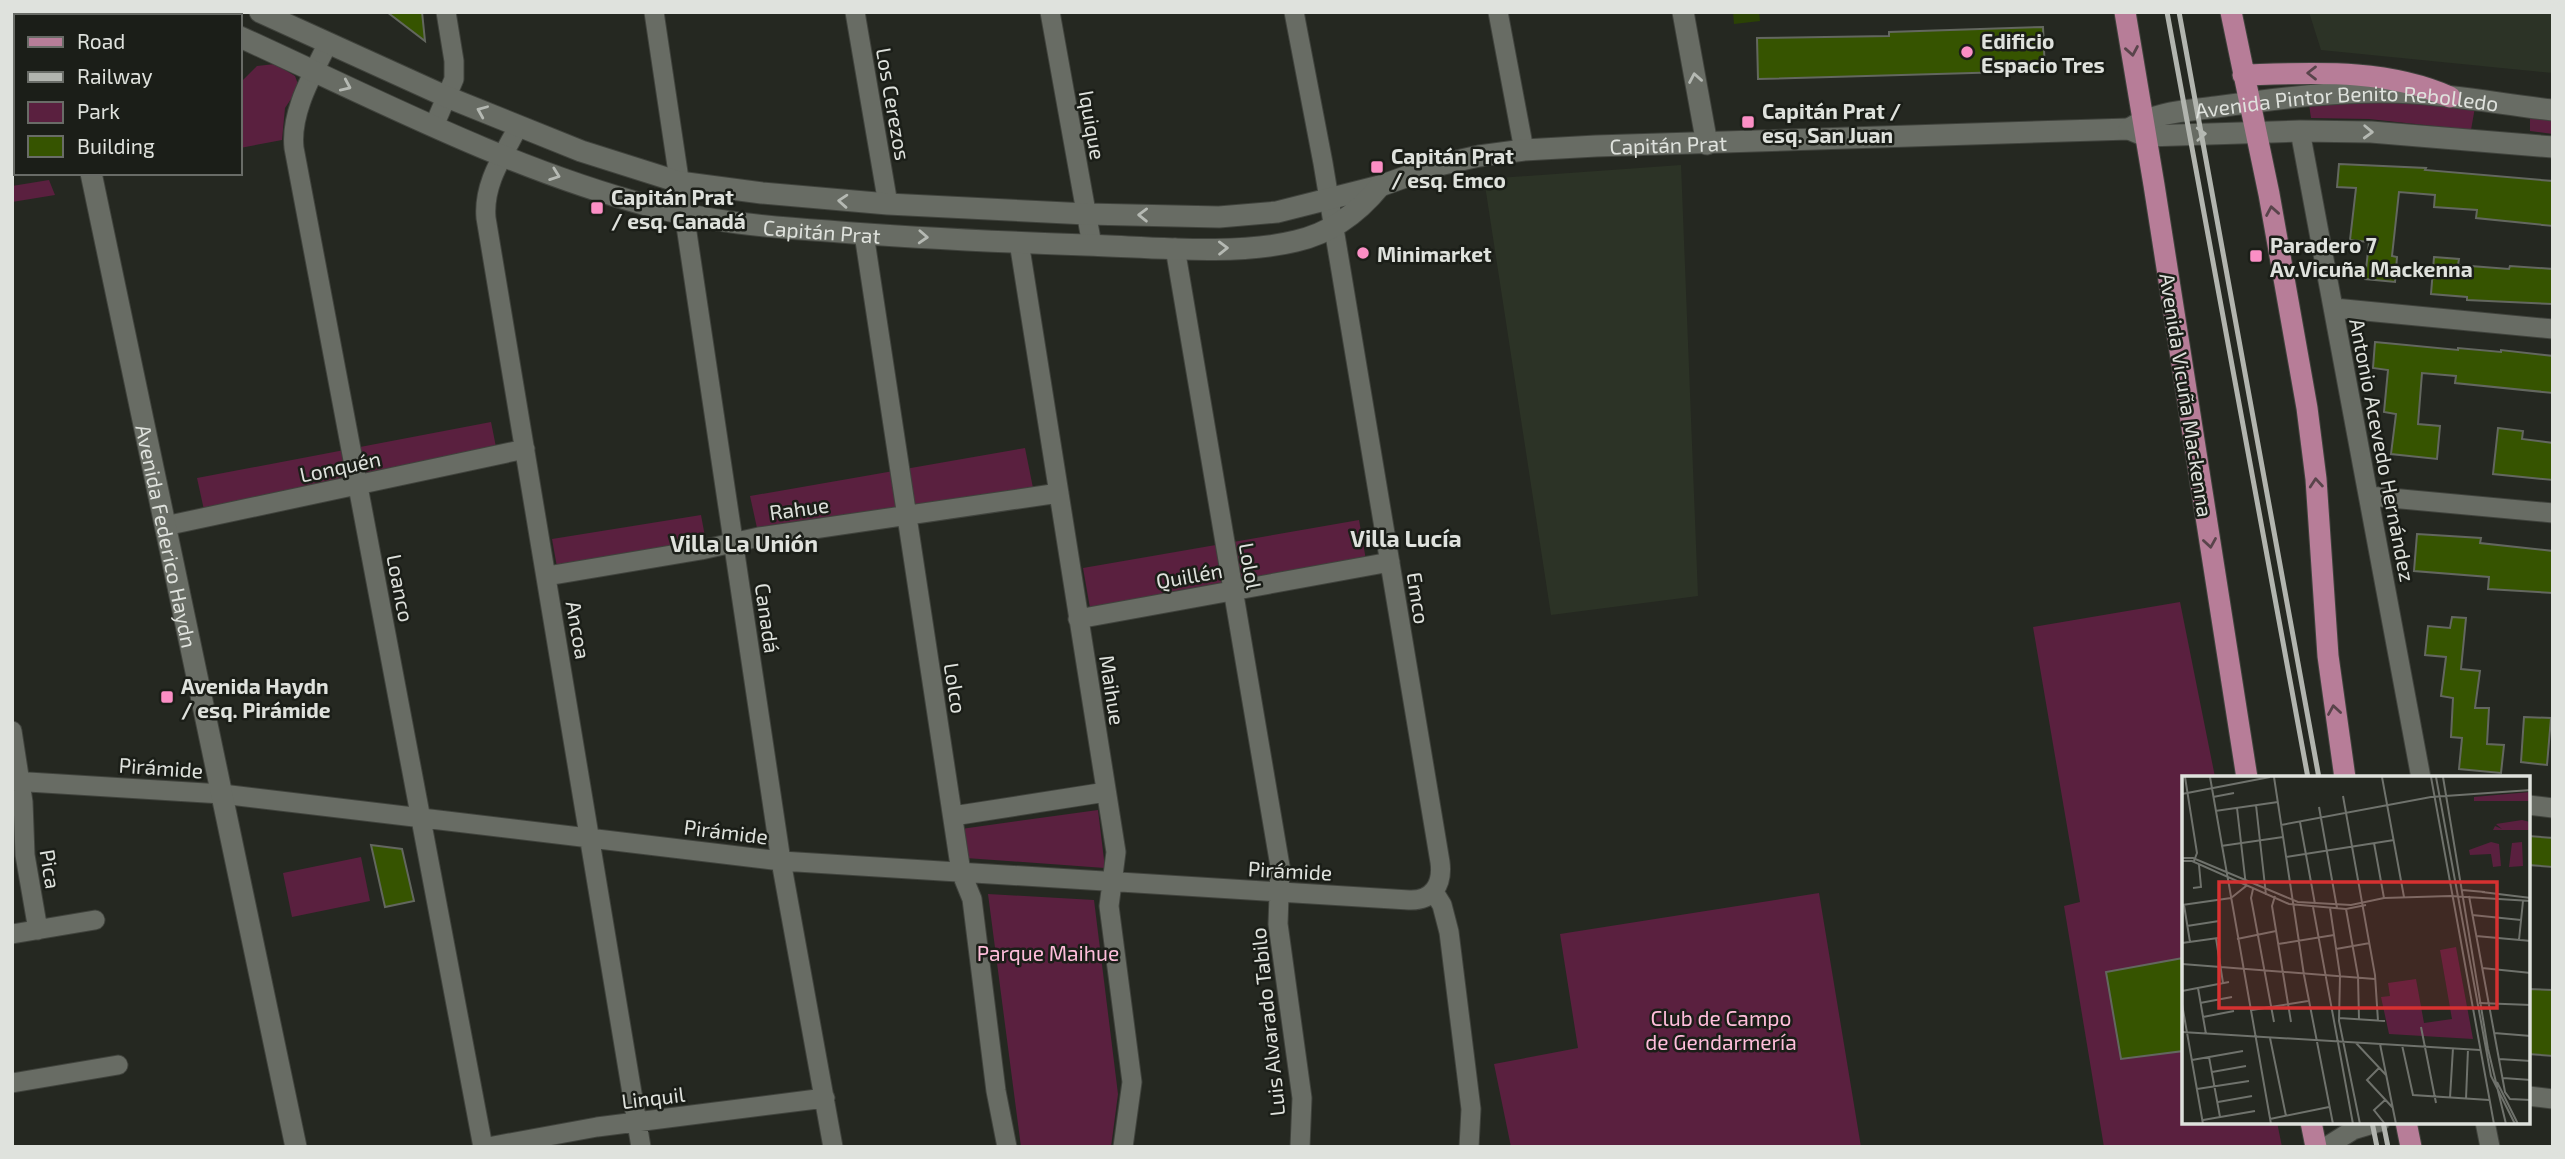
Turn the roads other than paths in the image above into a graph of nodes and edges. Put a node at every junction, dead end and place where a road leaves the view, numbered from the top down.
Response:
1 (257, 12) edge
2 (446, 12) edge
3 (654, 12) edge
4 (855, 12) edge
5 (1050, 12) edge
6 (1294, 12) edge
7 (1498, 12) edge
8 (1683, 12) edge
9 (2125, 12) edge
10 (2231, 12) edge
11 (242, 42) edge
12 (328, 43) junction
13 (314, 72) junction
14 (2243, 75) junction
15 (447, 97) junction
16 (2450, 97) junction
17 (2249, 102) junction
18 (2502, 104) junction
19 (2553, 110) edge
20 (434, 126) junction
21 (518, 127) junction
22 (2139, 128) junction
23 (2300, 131) junction
24 (2257, 132) junction
25 (2499, 142) junction
26 (1707, 144) junction
27 (2553, 147) edge
28 (1524, 150) junction
29 (503, 156) junction
30 (92, 175) edge
31 (680, 182) junction
32 (1380, 186) junction
33 (1328, 199) junction
34 (888, 204) junction
35 (685, 214) junction
36 (1087, 214) junction
37 (1332, 228) junction
38 (864, 234) junction
39 (1019, 243) junction
40 (1092, 245) junction
41 (1175, 248) junction
42 (2333, 308) junction
43 (2553, 329) edge
44 (525, 449) junction
45 (358, 485) junction
46 (1059, 492) junction
47 (2369, 496) junction
48 (2553, 513) edge
49 (907, 515) junction
50 (165, 526) junction
51 (734, 543) junction
52 (1390, 562) junction
53 (547, 576) junction
54 (1232, 590) junction
55 (1079, 619) junction
56 (12, 731) edge
57 (2247, 776) edge
58 (2345, 776) edge
59 (2421, 776) edge
60 (16, 781) edge
61 (1106, 792) junction
62 (222, 794) junction
63 (2530, 806) edge
64 (2553, 808) edge
65 (953, 816) junction
66 (421, 817) junction
67 (590, 838) junction
68 (781, 861) junction
69 (961, 872) junction
70 (1112, 882) junction
71 (1278, 892) junction
72 (1434, 892) junction
73 (94, 920) dead end
74 (38, 930) junction
75 (12, 934) edge
76 (118, 1065) dead end
77 (12, 1083) edge
78 (2530, 1097) edge
79 (825, 1098) junction
80 (2553, 1099) edge
81 (637, 1121) junction
82 (2311, 1124) edge
83 (2373, 1124) edge
84 (2406, 1124) edge
85 (2486, 1124) edge
86 (296, 1147) edge
87 (485, 1147) edge
88 (641, 1147) edge
89 (834, 1147) edge
90 (1007, 1147) edge
91 (1124, 1147) edge
92 (1300, 1147) edge
93 (1469, 1147) edge
94 (2316, 1147) edge
95 (2326, 1147) edge
96 (2411, 1147) edge
97 (2490, 1147) edge

1 - 11 street
1 - 12 street, Capitán Prat
2 - 15 street
3 - 31 street, Canadá
4 - 34 street, Los Cerezos
5 - 36 street, Iquique
6 - 33 street, Emco
7 - 28 street
26 -> 8 street
9 -> 22 main road, Avenida Vicuña Mackenna
10 - 14 main road
11 - 13 street, Capitán Prat
12 - 13 street, Loanco
12 - 15 street, Capitán Prat
13 -> 20 street, Capitán Prat
13 - 45 street, Loanco
16 -> 14 main road
14 - 17 main road
15 - 20 street
21 -> 15 street, Capitán Prat
16 - 17 street, Avenida Pintor Benito Rebolledo
16 - 18 street, Avenida Pintor Benito Rebolledo
17 - 22 street, Avenida Pintor Benito Rebolledo
17 - 24 main road
18 - 19 street, Avenida Pintor Benito Rebolledo
18 - 25 street
20 - 29 street, Capitán Prat
21 - 29 street, Ancoa
21 - 31 street, Capitán Prat
22 -> 24 street, Avenida Pintor Benito Rebolledo
22 - 26 street, Capitán Prat
22 -> 57 main road, Avenida Vicuña Mackenna
23 - 24 street, Avenida Pintor Benito Rebolledo
23 -> 25 street, Avenida Pintor Benito Rebolledo
23 - 42 street, Antonio Acevedo Hernández
58 -> 24 main road
25 - 27 street, Avenida Pintor Benito Rebolledo
26 - 28 street, Capitán Prat
28 - 32 street, Capitán Prat
29 -> 35 street, Capitán Prat
29 - 44 street, Ancoa
30 - 50 street, Avenida Federico Haydn
34 -> 31 street, Capitán Prat
31 - 35 street, Canadá
32 - 33 street, Capitán Prat
32 - 37 street, Capitán Prat
33 -> 36 street, Capitán Prat
33 - 37 street, Emco
34 - 36 street, Capitán Prat
35 - 38 street, Capitán Prat
35 - 51 street, Canadá
36 - 40 street, Iquique
41 -> 37 street, Capitán Prat
37 - 52 street, Emco
38 -> 39 street, Capitán Prat
38 - 49 street, Lolco
39 - 40 street, Capitán Prat
39 - 46 street, Maihue
40 - 41 street, Capitán Prat
41 - 54 street, Lolol
42 - 43 street
42 - 47 street, Antonio Acevedo Hernández
44 - 45 street, Lonquén
44 - 53 street, Ancoa
45 - 50 street, Lonquén
45 - 66 street, Loanco
46 - 49 street, Rahue
46 - 55 street, Maihue
47 - 48 street
47 - 59 street, Antonio Acevedo Hernández
49 - 51 street, Rahue
49 - 65 street, Lolco
50 - 62 street, Avenida Federico Haydn
51 - 53 street, Rahue
51 - 68 street, Canadá
52 - 54 street, Quillén
52 - 72 street, Emco
53 - 67 street, Ancoa
54 - 55 street, Quillén
54 - 71 street, Lolol
55 - 61 street, Maihue
56 - 60 street, Pica
60 - 62 street, Pirámide
60 - 74 street, Pica
61 - 65 street
61 - 70 street, Maihue
62 - 66 street, Pirámide
62 - 86 street, Avenida Federico Haydn
63 - 64 street
65 - 69 street, Lolco
66 - 67 street, Pirámide
66 - 87 street, Loanco
67 - 68 street, Pirámide
67 - 81 street, Ancoa
68 - 69 street, Pirámide
68 - 79 street, Canadá
69 - 70 street, Pirámide
69 - 90 street, Lolco
70 - 71 street, Pirámide
70 - 91 street, Maihue
71 - 72 street, Pirámide
71 - 92 street, Luis Alvarado Tabilo
72 - 93 street
73 - 74 street
74 - 75 street
76 - 77 street
78 - 80 street
79 - 81 street, Linquil
79 - 89 street, Canadá
81 - 87 street, Linquil
81 - 88 street, Ancoa
82 - 94 main road
83 - 95 street
84 - 96 main road
85 - 97 street

